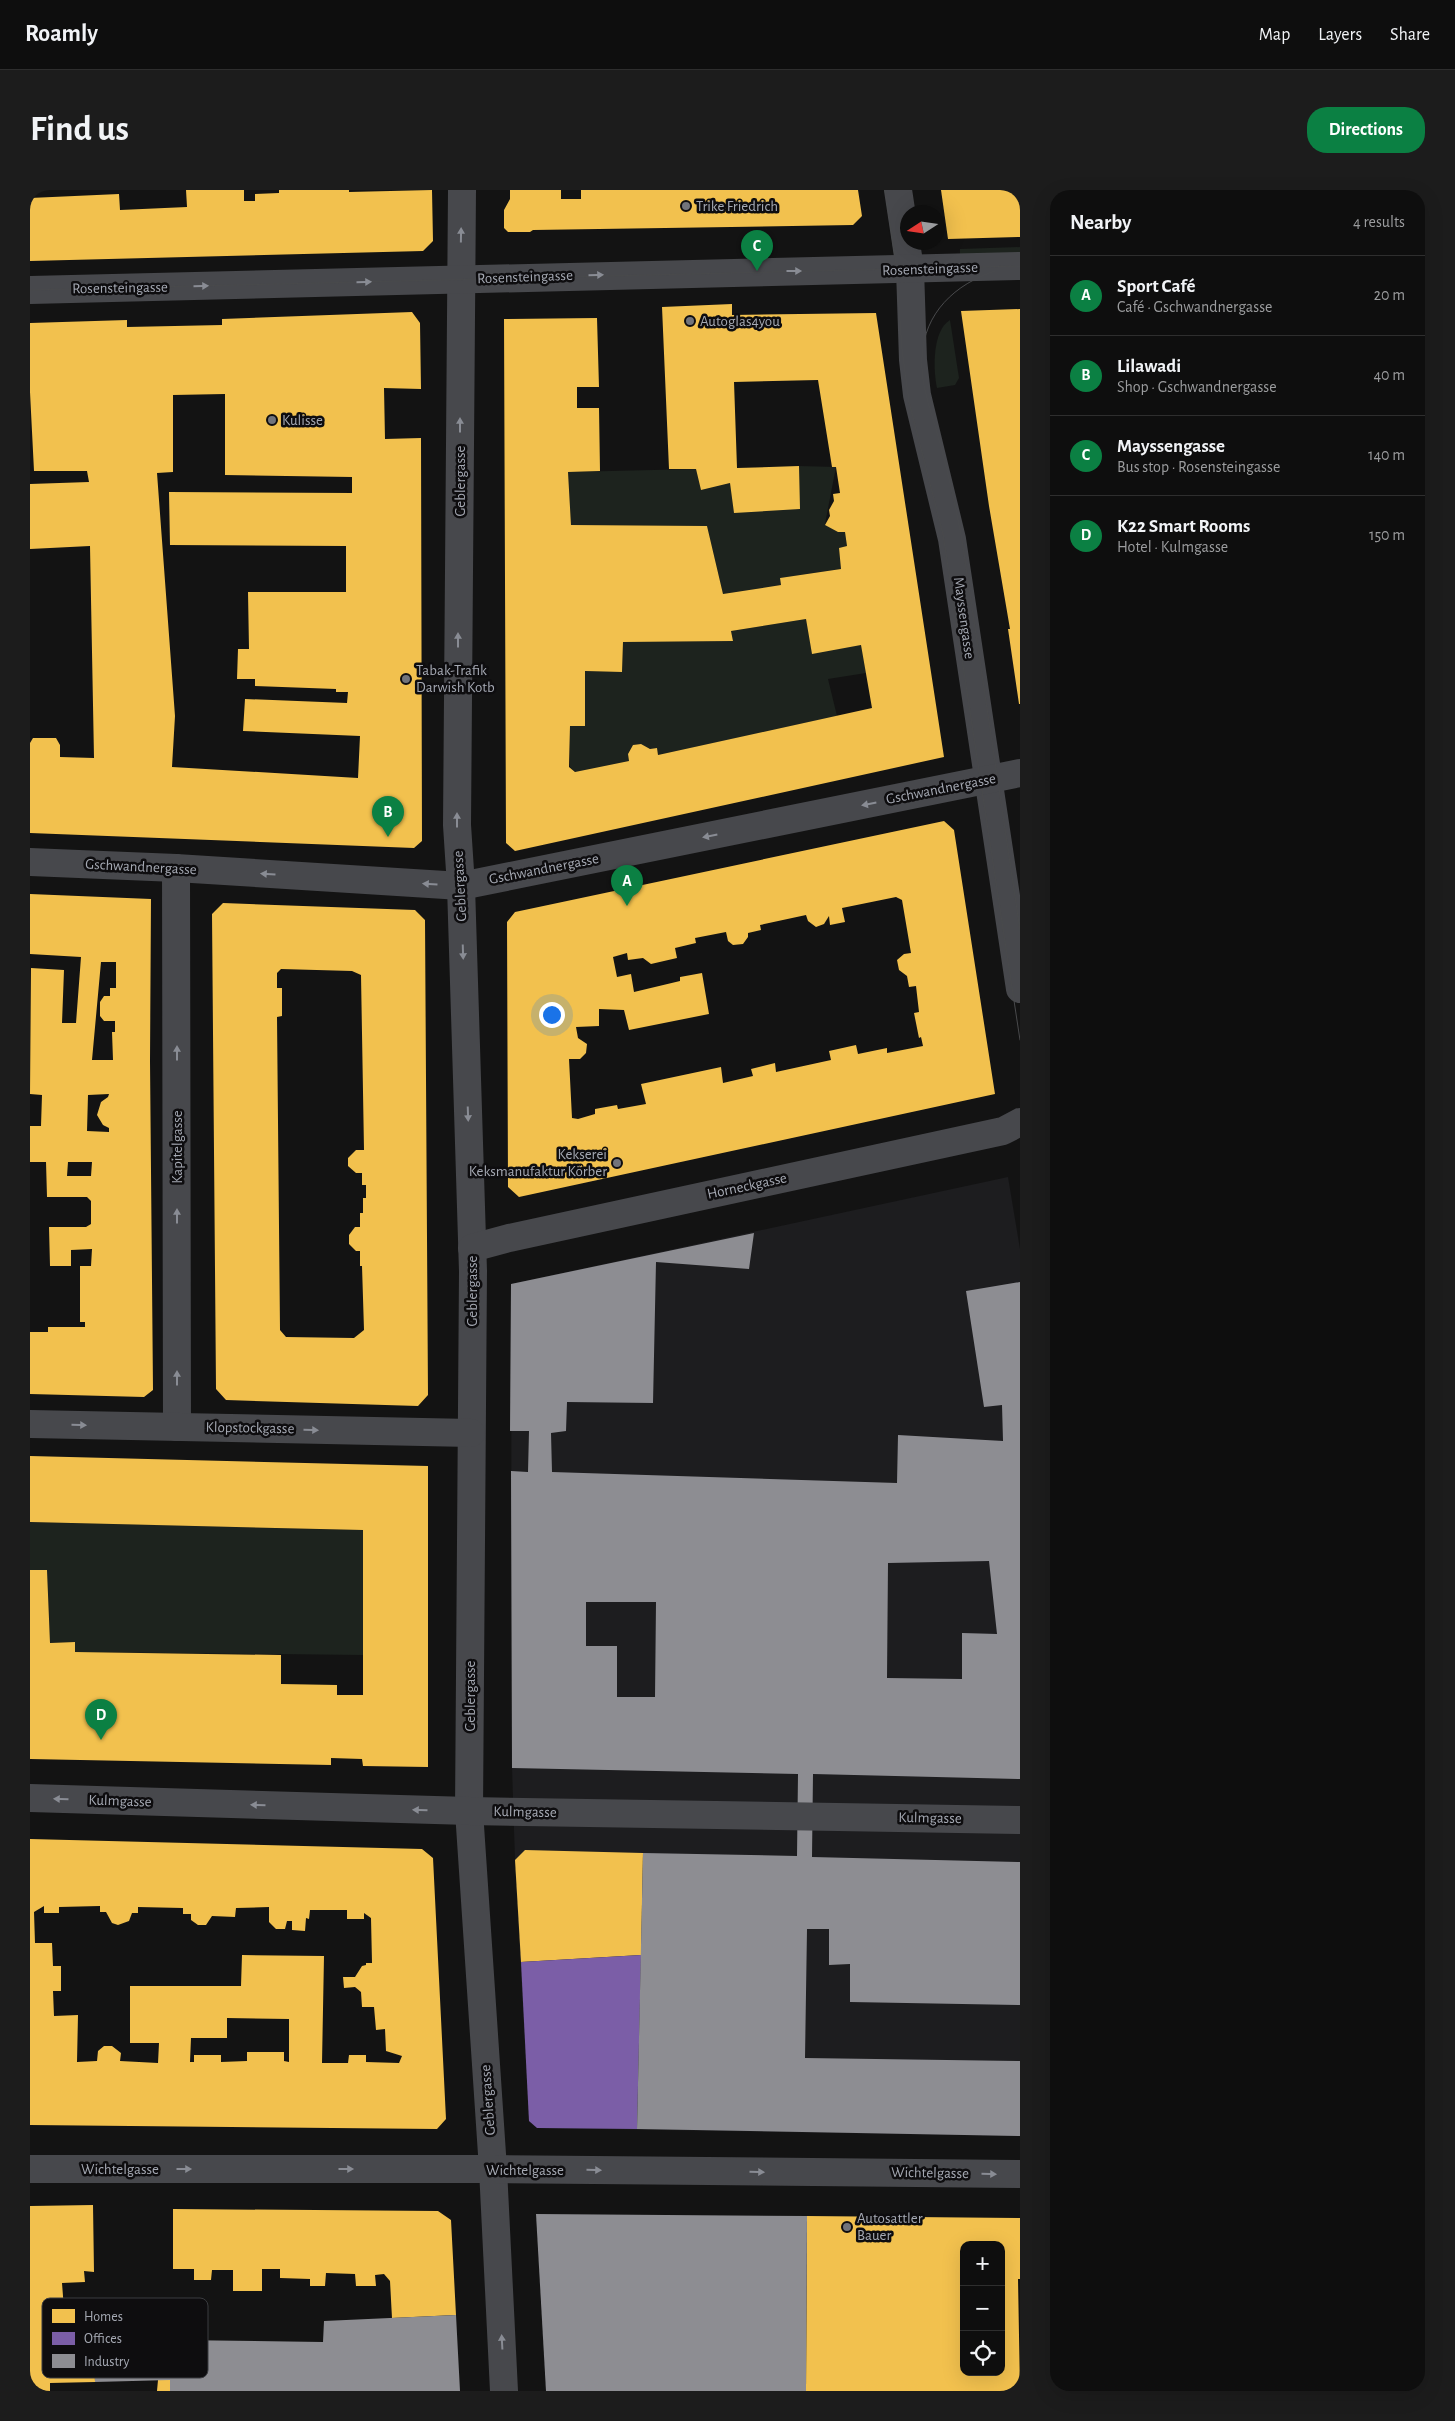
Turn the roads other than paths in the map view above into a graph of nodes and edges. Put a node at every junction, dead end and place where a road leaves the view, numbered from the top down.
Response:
1 (462, 190) edge
2 (898, 190) edge
3 (1020, 266) edge
4 (910, 269) junction
5 (461, 279) junction
6 (30, 290) edge
7 (1020, 773) edge
8 (988, 780) junction
9 (30, 862) edge
10 (176, 868) junction
11 (461, 886) junction
12 (1020, 989) edge
13 (1020, 1122) edge
14 (472, 1248) junction
15 (30, 1424) edge
16 (177, 1427) junction
17 (471, 1433) junction
18 (30, 1798) edge
19 (469, 1811) junction
20 (1020, 1820) edge
21 (30, 2169) edge
22 (493, 2169) junction
23 (1020, 2174) edge
24 (504, 2391) edge

5 -> 1 street, Geblergasse
2 - 4 street, Mayssengasse
3 - 4 street, Rosensteingasse
5 -> 4 street, Rosensteingasse
4 - 8 street, Mayssengasse
6 -> 5 street, Rosensteingasse
11 -> 5 street, Geblergasse
7 - 8 street, Gschwandnergasse
8 -> 11 street, Gschwandnergasse
8 - 12 street, Mayssengasse
9 - 10 street, Gschwandnergasse
11 -> 10 street, Gschwandnergasse
16 -> 10 street, Kapitelgasse
11 -> 14 street, Geblergasse
13 - 14 street, Horneckgasse
14 - 17 street, Geblergasse
15 -> 16 street, Klopstockgasse
16 -> 17 street, Klopstockgasse
17 - 19 street, Geblergasse
19 -> 18 street, Kulmgasse
19 - 20 street, Kulmgasse
19 - 22 street, Geblergasse
21 -> 22 street, Wichtelgasse
22 -> 23 street, Wichtelgasse
24 -> 22 street, Geblergasse

